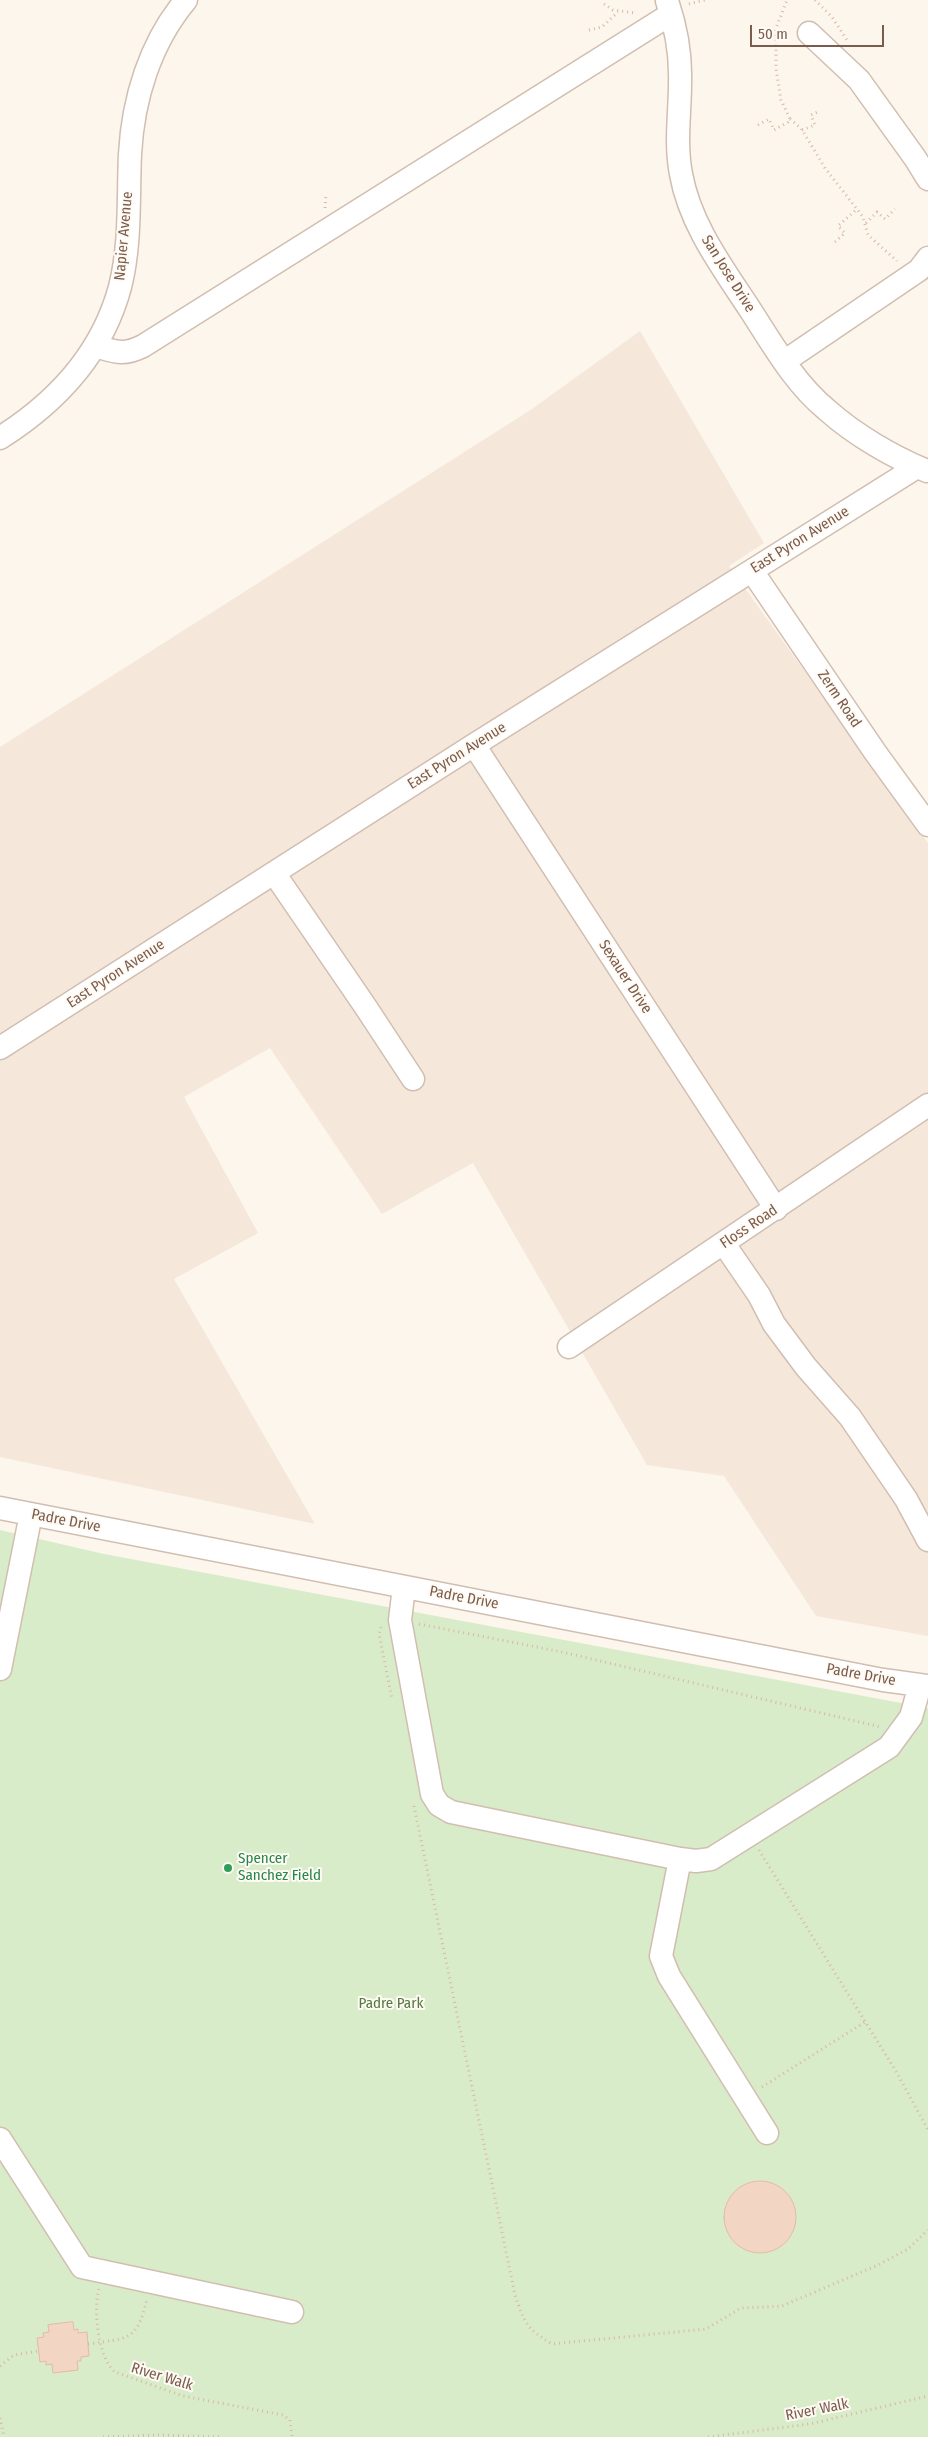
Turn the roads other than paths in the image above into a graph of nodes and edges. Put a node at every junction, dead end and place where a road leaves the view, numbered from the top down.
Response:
1 (186, 0) edge
2 (675, 6) edge
3 (808, 33) dead end
4 (928, 180) edge
5 (928, 258) edge
6 (95, 346) junction
7 (785, 361) junction
8 (0, 438) edge
9 (924, 469) edge
10 (752, 571) junction
11 (474, 745) junction
12 (928, 825) edge
13 (274, 873) junction
14 (0, 1048) edge
15 (413, 1079) dead end
16 (928, 1105) edge
17 (776, 1209) junction
18 (724, 1244) junction
19 (569, 1347) dead end
20 (0, 1508) edge
21 (31, 1514) junction
22 (928, 1540) edge
23 (404, 1587) junction
24 (0, 1669) edge
25 (924, 1685) edge
26 (680, 1859) junction
27 (768, 2133) dead end
28 (1, 2142) edge
29 (292, 2312) dead end

1 - 6 street, Napier Avenue
2 - 6 street
2 - 7 street, San Jose Drive
3 - 4 street
5 - 7 street
6 - 8 street, Napier Avenue
7 - 9 street, San Jose Drive
9 - 10 street, East Pyron Avenue
10 - 11 street, East Pyron Avenue
10 - 12 street, Zerm Road
11 - 13 street, East Pyron Avenue
11 - 17 street, Sexauer Drive
13 - 14 street, East Pyron Avenue
13 - 15 street
16 - 17 street, Floss Road
17 - 18 street, Floss Road
18 - 19 street, Floss Road
18 - 22 street
20 - 21 street, Padre Drive
21 - 23 street, Padre Drive
21 - 24 street
23 - 25 street, Padre Drive
23 - 26 street
25 - 26 street
26 - 27 street
28 - 29 street

